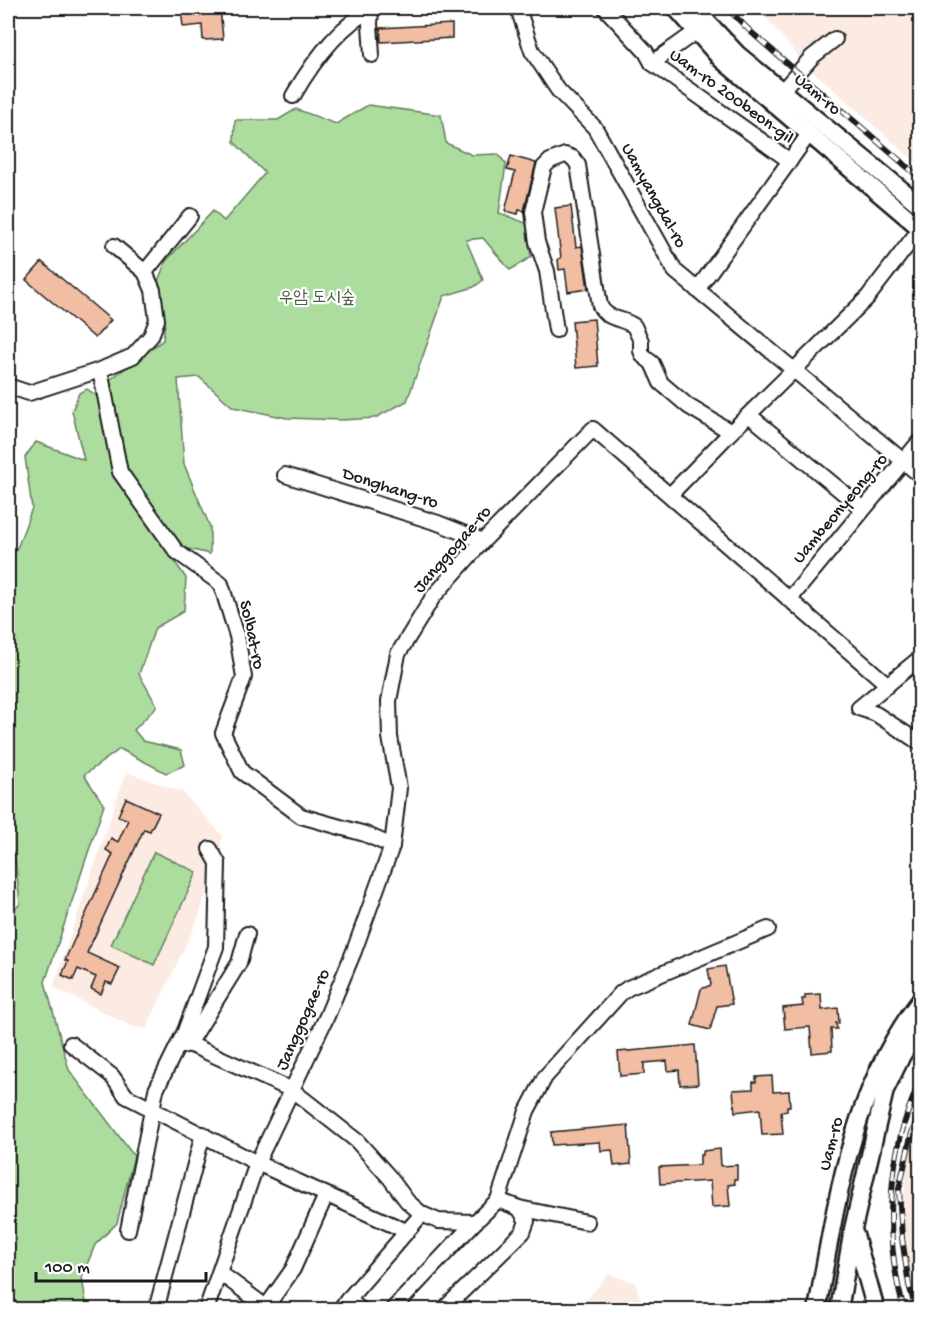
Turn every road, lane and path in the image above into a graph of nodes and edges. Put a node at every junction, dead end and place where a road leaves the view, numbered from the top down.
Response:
1 (373, 8) edge
2 (518, 8) edge
3 (676, 8) edge
4 (696, 8) edge
5 (610, 9) edge
6 (697, 31) junction
7 (835, 39) dead end
8 (372, 55) dead end
9 (652, 63) junction
10 (293, 96) dead end
11 (776, 97) junction
12 (809, 134) junction
13 (790, 161) junction
14 (921, 206) edge
15 (190, 216) dead end
16 (921, 228) edge
17 (114, 246) dead end
18 (145, 272) junction
19 (697, 290) junction
20 (556, 330) dead end
21 (100, 370) junction
22 (795, 371) junction
23 (8, 386) edge
24 (749, 415) junction
25 (731, 432) junction
26 (921, 441) edge
27 (903, 461) junction
28 (285, 474) dead end
29 (921, 475) edge
30 (670, 495) junction
31 (863, 509) junction
32 (483, 541) junction
33 (789, 600) junction
34 (921, 658) edge
35 (888, 685) junction
36 (921, 743) edge
37 (392, 846) junction
38 (210, 849) dead end
39 (768, 929) dead end
40 (247, 934) dead end
41 (921, 1001) edge
42 (921, 1026) edge
43 (71, 1044) dead end
44 (183, 1046) junction
45 (292, 1090) junction
46 (152, 1109) junction
47 (203, 1134) junction
48 (257, 1163) junction
49 (326, 1195) junction
50 (498, 1200) junction
51 (519, 1208) junction
52 (422, 1214) junction
53 (475, 1222) junction
54 (587, 1222) dead end
55 (853, 1228) junction
56 (128, 1230) dead end
57 (406, 1231) junction
58 (220, 1273) junction
59 (343, 1304) edge
60 (267, 1308) edge
61 (156, 1310) edge
62 (206, 1310) edge
63 (361, 1310) edge
64 (392, 1310) edge
65 (443, 1310) edge
66 (817, 1310) edge
67 (839, 1310) edge
68 (876, 1310) edge

1 - 8 street
1 - 10 street
2 - 19 street, Uamyangdal-ro
3 - 6 main road, Uam-ro
4 - 11 main road, Uam-ro
5 - 9 street, Uam-ro 200beon-gil
6 - 9 street
6 - 11 main road, Uam-ro
7 - 11 street
9 - 13 street, Uam-ro 200beon-gil
11 - 12 main road, Uam-ro
11 - 14 main road, Uam-ro
12 - 13 street
12 - 16 main road, Uam-ro
13 - 19 street
15 - 18 street
16 - 22 street
17 - 18 street
18 - 21 street
19 - 22 street, Uamyangdal-ro
20 - 25 street
21 - 23 street
21 - 37 street, Solbat-ro
22 - 24 street
22 - 27 street, Uamyangdal-ro
24 - 25 street
24 - 31 street
25 - 30 street
26 - 27 street, Uambeonyeong-ro
27 - 29 street, Uamyangdal-ro
27 - 31 street, Uambeonyeong-ro
28 - 32 street, Donghang-ro
30 - 32 street, Janggogae-ro
30 - 33 street, Janggogae-ro
31 - 33 street, Uambeonyeong-ro
32 - 37 street, Janggogae-ro
33 - 35 street, Janggogae-ro
34 - 35 street
35 - 36 street
37 - 45 street, Janggogae-ro
38 - 44 street
39 - 50 street
40 - 44 street
41 - 66 main road, Uam-ro
42 - 55 main road
43 - 46 street
44 - 45 street, Janggogae-ro
44 - 46 street
45 - 48 street, Janggogae-ro
45 - 52 street
46 - 47 street
46 - 56 street
47 - 48 street
47 - 61 street
48 - 49 street
48 - 58 street, Janggogae-ro
49 - 57 street
49 - 60 street
50 - 51 street
50 - 53 street
51 - 54 street
51 - 65 street
52 - 53 street
52 - 57 street
53 - 64 street
55 - 67 main road
55 - 68 main road
57 - 59 street
58 - 60 street
58 - 62 street, Janggogae-ro
59 - 63 street

